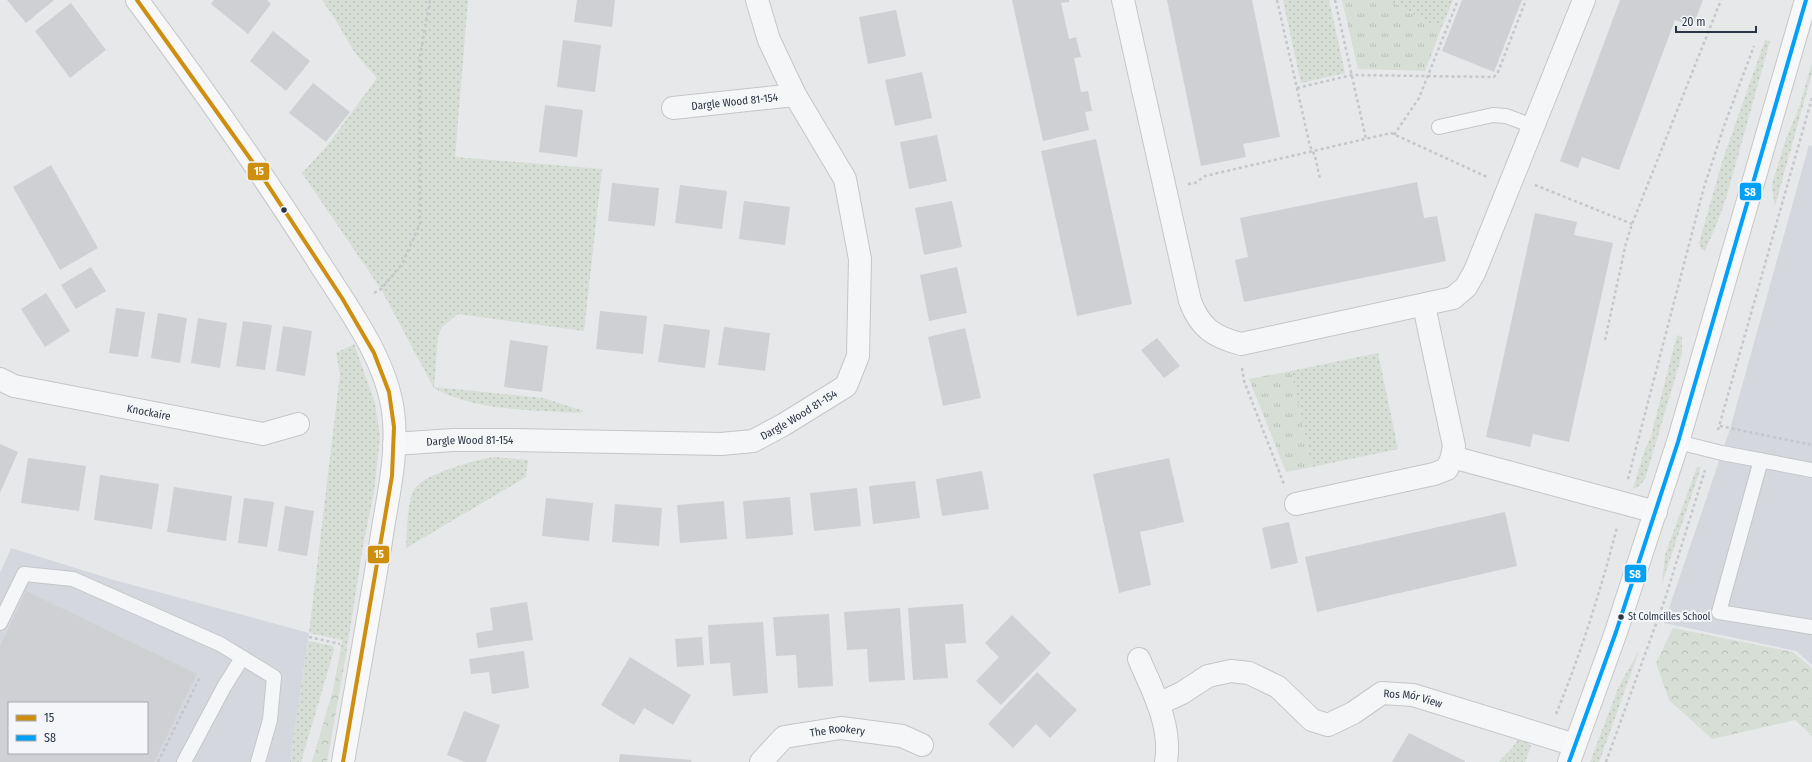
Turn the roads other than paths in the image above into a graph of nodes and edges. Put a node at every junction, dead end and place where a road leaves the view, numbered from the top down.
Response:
1 (137, 0) edge
2 (757, 0) edge
3 (1123, 0) edge
4 (1584, 0) edge
5 (1806, 0) edge
6 (795, 95) junction
7 (673, 108) dead end
8 (1533, 126) junction
9 (1439, 127) dead end
10 (1424, 306) junction
11 (0, 379) edge
12 (298, 424) dead end
13 (1678, 442) junction
14 (394, 444) junction
15 (1452, 457) junction
16 (1761, 460) junction
17 (1812, 470) edge
18 (1291, 498) road end
19 (1656, 512) junction
20 (0, 623) edge
21 (1812, 627) edge
22 (242, 658) junction
23 (1139, 659) dead end
24 (1158, 704) junction
25 (922, 746) dead end
26 (1572, 753) edge
27 (184, 762) edge
28 (258, 762) edge
29 (343, 762) edge
30 (761, 762) edge
31 (1166, 762) edge

1 - 14 street
2 - 6 street, Dargle Wood 81-154
3 - 10 street
4 - 8 street
5 - 13 street
6 - 7 street, Dargle Wood 81-154
6 - 14 street, Dargle Wood 81-154
8 - 9 lane
8 - 10 street
10 - 15 street
11 - 12 street, Knockaire
13 - 16 lane
13 - 19 street
14 - 29 street
15 - 18 street
15 - 19 street
16 - 17 lane
16 - 21 lane
19 - 26 street
20 - 22 lane
22 - 27 lane
22 - 28 lane
23 - 24 street
24 - 26 street, Ros Mór View
24 - 31 street
25 - 30 street, The Rookery

